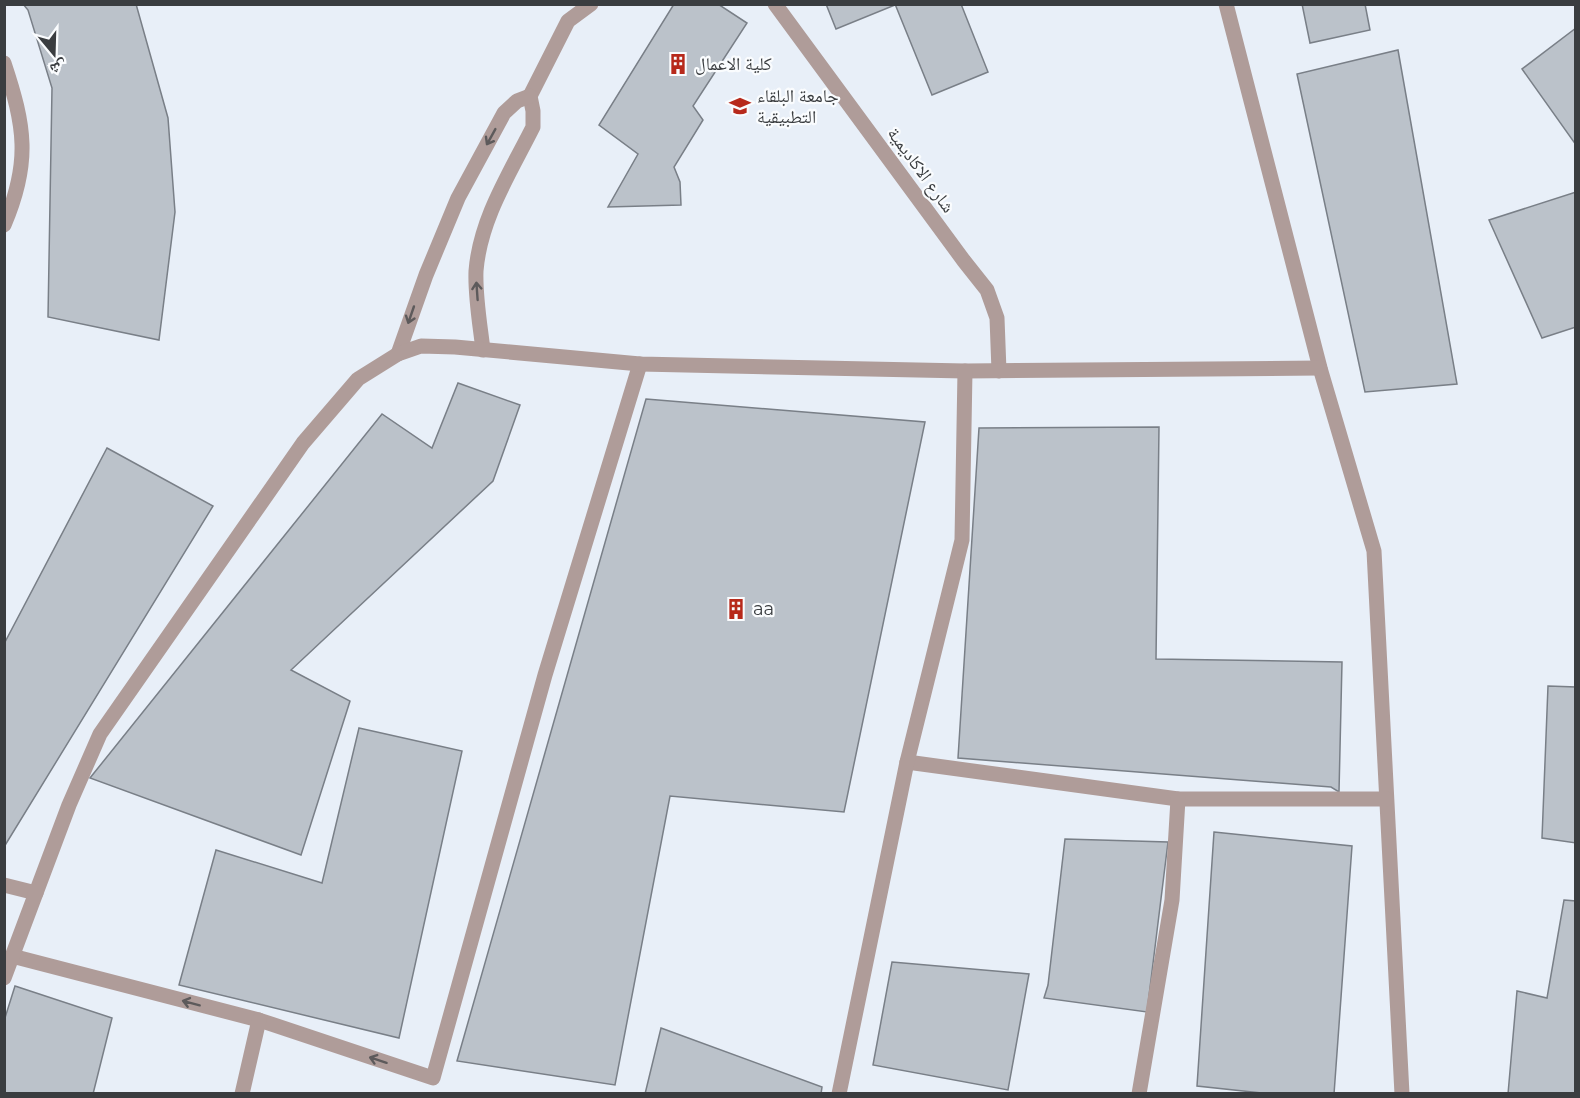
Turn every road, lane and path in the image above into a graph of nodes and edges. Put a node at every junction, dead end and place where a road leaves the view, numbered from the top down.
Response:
1 (567, 4) edge
2 (591, 4) edge
3 (775, 4) edge
4 (1226, 4) edge
5 (568, 21) junction
6 (4, 63) edge
7 (530, 96) junction
8 (4, 225) edge
9 (483, 350) junction
10 (398, 354) junction
11 (640, 364) junction
12 (1320, 368) junction
13 (965, 371) junction
14 (999, 371) junction
15 (907, 762) junction
16 (1178, 799) junction
17 (1386, 799) junction
18 (4, 885) edge
19 (36, 893) junction
20 (12, 956) junction
21 (4, 978) edge
22 (259, 1020) junction
23 (242, 1094) edge
24 (838, 1094) edge
25 (1139, 1094) edge
26 (1402, 1094) edge

1 - 5 street
2 - 5 street
3 - 14 street, شارع الاكاديمية
4 - 12 street
5 - 7 street
6 - 8 street
9 -> 7 street
7 -> 10 street
9 - 10 street
9 - 11 street
10 - 19 street
11 - 13 street
11 -> 22 street
12 - 14 street
12 - 17 street
13 - 14 street
13 - 15 street
15 - 16 street
15 - 24 street
16 - 17 street
16 - 25 street
17 - 26 street
18 - 19 street
19 - 20 street
20 - 21 street
22 -> 20 street
22 - 23 street

